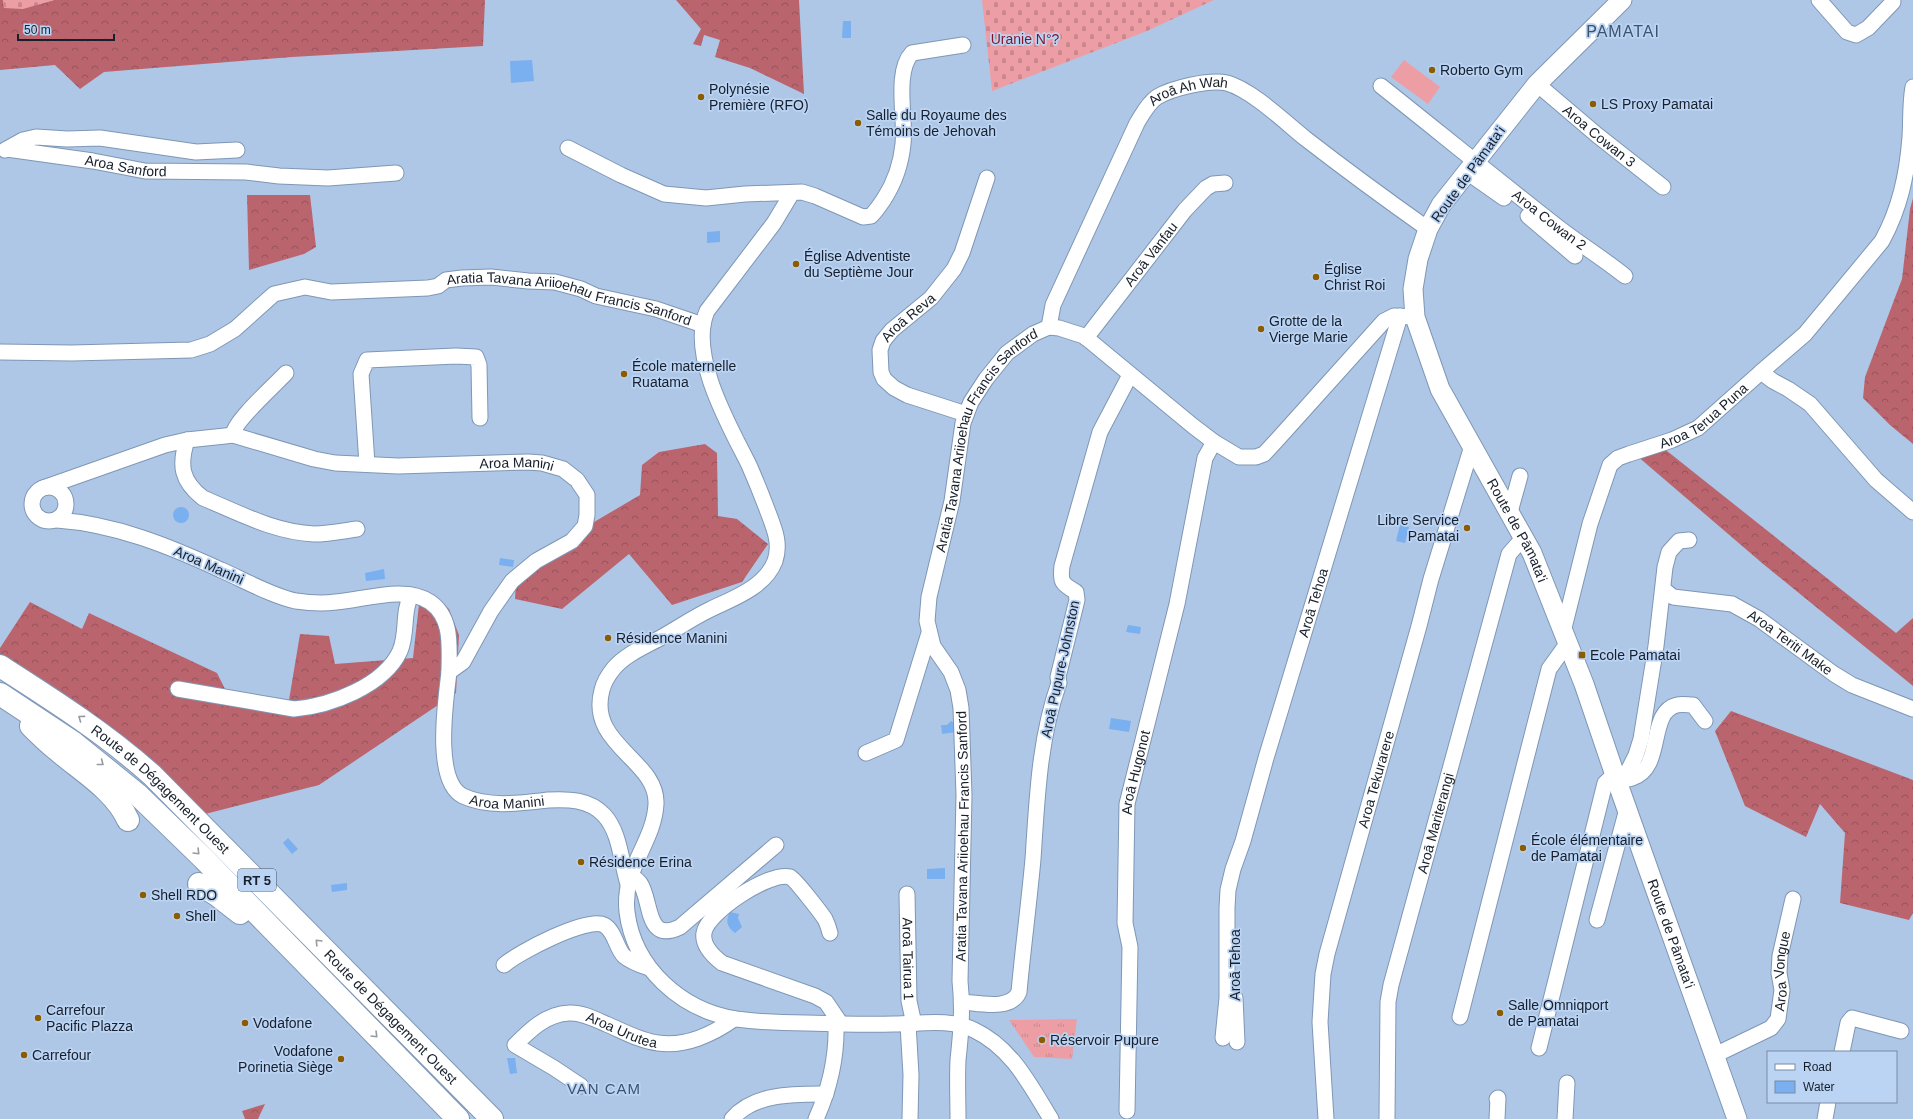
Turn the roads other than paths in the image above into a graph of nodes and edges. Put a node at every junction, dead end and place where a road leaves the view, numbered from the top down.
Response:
1 (1622, 0) edge
2 (1819, 0) edge
3 (1893, 2) dead end
4 (963, 45) dead end
5 (1538, 84) junction
6 (1381, 86) dead end
7 (1913, 88) edge
8 (568, 148) dead end
9 (4, 150) edge
10 (237, 150) dead end
11 (1471, 167) junction
12 (396, 173) dead end
13 (986, 178) dead end
14 (1225, 183) dead end
15 (1662, 187) dead end
16 (792, 193) junction
17 (1428, 229) junction
18 (1575, 256) dead end
19 (1625, 276) dead end
20 (1407, 317) junction
21 (703, 325) junction
22 (1049, 327) junction
23 (1086, 338) junction
24 (0, 352) edge
25 (1761, 372) junction
26 (286, 373) dead end
27 (1130, 375) junction
28 (966, 414) junction
29 (480, 418) dead end
30 (233, 435) junction
31 (187, 440) junction
32 (1214, 442) junction
33 (1472, 446) junction
34 (367, 464) junction
35 (88, 472) junction
36 (1520, 476) dead end
37 (42, 488) junction
38 (62, 508) junction
39 (1510, 512) junction
40 (1913, 512) edge
41 (357, 530) dead end
42 (1524, 536) junction
43 (1689, 540) dead end
44 (1663, 589) junction
45 (412, 595) junction
46 (929, 633) junction
47 (1565, 638) junction
48 (0, 666) edge
49 (449, 672) junction
50 (178, 689) dead end
51 (4, 697) edge
52 (1913, 709) edge
53 (1705, 721) dead end
54 (866, 753) dead end
55 (1619, 777) junction
56 (1627, 809) junction
57 (128, 820) dead end
58 (776, 846) dead end
59 (629, 879) junction
60 (199, 884) dead end
61 (907, 894) dead end
62 (1793, 899) dead end
63 (1597, 920) dead end
64 (830, 933) dead end
65 (504, 965) dead end
66 (649, 968) junction
67 (962, 1002) junction
68 (351, 1010) junction
69 (1460, 1017) dead end
70 (734, 1019) junction
71 (839, 1024) junction
72 (911, 1024) junction
73 (961, 1025) junction
74 (1901, 1031) dead end
75 (1230, 1040) dead end
76 (1539, 1048) dead end
77 (1842, 1051) edge
78 (1715, 1055) junction
79 (1567, 1083) dead end
80 (581, 1086) dead end
81 (826, 1094) junction
82 (1497, 1099) dead end
83 (1828, 1103) edge
84 (1127, 1111) dead end
85 (458, 1119) edge
86 (492, 1119) edge
87 (732, 1119) edge
88 (816, 1119) edge
89 (910, 1119) edge
90 (958, 1119) edge
91 (1051, 1119) edge
92 (1326, 1119) edge
93 (1387, 1119) edge
94 (1497, 1119) edge
95 (1565, 1119) edge
96 (1738, 1119) edge
97 (1825, 1119) edge

1 - 5 main road, Route de Pāmata'i
2 - 3 street
4 - 16 street
5 - 11 main road, Route de Pāmata'i
5 - 15 street, Aroa Cowan 3
6 - 11 street
7 - 25 street
8 - 16 street
9 - 10 street
9 - 12 street, Aroa Sanford
11 - 17 main road, Route de Pāmata'i
11 - 18 street
11 - 19 street, Aroa Cowan 2
13 - 28 street, Aroā Reva
14 - 23 street, Aroā Vanfau
16 - 21 street
17 - 20 main road, Route de Pāmata'i
17 - 22 street, Aroā Ah Wah
20 - 32 street, Aratia Tavana Ariioehau Francis Sanford
20 - 33 main road, Route de Pāmata'i
20 - 75 street, Aroā Tehoa
21 - 24 street, Aratia Tavana Ariioehau Francis Sanford
21 - 59 street
22 - 23 street, Aratia Tavana Ariioehau Francis Sanford
22 - 28 street, Aratia Tavana Ariioehau Francis Sanford
23 - 27 street, Aratia Tavana Ariioehau Francis Sanford
25 - 40 street, Aroa Terua Puna
25 - 47 street, Aroa Terua Puna
26 - 30 street
27 - 32 street, Aratia Tavana Ariioehau Francis Sanford
27 - 67 street, Aroā Pupure-Johnston
28 - 46 street, Aratia Tavana Ariioehau Francis Sanford
29 - 34 street
30 - 31 street, Aroa Manini
30 - 34 street, Aroa Manini
31 - 35 street, Aroa Manini
31 - 41 street
32 - 84 street, Aroā Hugonot
33 - 39 main road, Route de Pāmata'i
33 - 92 street, Aroa Tekurarere
34 - 49 street, Aroa Manini
35 - 37 street, Aroa Manini
35 - 38 street, Aroa Manini
36 - 39 street
37 - 38 street
37 - 38 street
38 - 45 street, Aroa Manini
39 - 42 main road, Route de Pāmata'i
42 - 47 main road, Route de Pāmata'i
42 - 93 street, Aroā Mariterangi
43 - 44 street
44 - 52 street, Aroa Teriti Make
44 - 55 street
45 - 49 street, Aroa Manini
45 - 50 street
46 - 54 street
46 - 67 street, Aratia Tavana Ariioehau Francis Sanford
47 - 55 main road, Route de Pāmata'i
47 - 69 street
86 -> 48 highway, Route de Dégagement Ouest / RT 5
49 - 59 street, Aroa Manini
51 - 57 highway
51 -> 68 highway, Route de Dégagement Ouest / RT 5
53 - 55 street
55 - 56 main road, Route de Pāmata'i
55 - 76 street
56 - 63 street
56 - 78 main road, Route de Pāmata'i
58 - 59 street, Aroa Manini
59 - 66 street
60 - 68 highway
61 - 72 street, Aroā Tairua 1
62 - 78 street, Aroa Vongue
64 - 71 street
65 - 66 street
66 - 70 street
67 - 73 street, Aratia Tavana Ariioehau Francis Sanford
68 -> 85 highway, Route de Dégagement Ouest / RT 5
70 - 71 street
70 - 80 street, Aroa Urutea
71 - 72 street
71 - 81 street
72 - 73 street
72 - 89 street, Aroā Tairua 1
73 - 90 street, Aratia Tavana Ariioehau Francis Sanford
73 - 91 street
74 - 77 street
78 - 96 main road, Route de Pāmata'i
79 - 95 street
81 - 87 street
81 - 88 street
82 - 94 street
83 - 97 street

